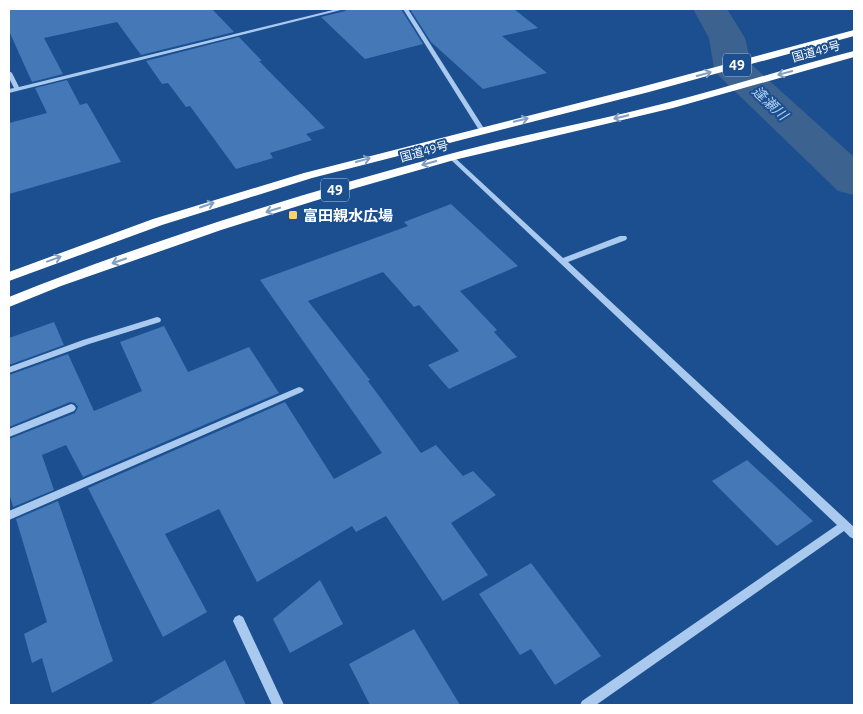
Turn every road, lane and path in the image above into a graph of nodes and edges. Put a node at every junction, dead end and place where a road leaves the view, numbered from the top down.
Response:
1 (342, 9) edge
2 (405, 9) edge
3 (854, 33) edge
4 (854, 54) edge
5 (9, 73) edge
6 (18, 89) junction
7 (9, 91) edge
8 (482, 130) junction
9 (451, 158) junction
10 (623, 238) dead end
11 (562, 261) junction
12 (9, 277) edge
13 (9, 302) edge
14 (157, 320) dead end
15 (9, 370) edge
16 (299, 390) dead end
17 (71, 408) dead end
18 (9, 433) edge
19 (9, 516) edge
20 (845, 525) junction
21 (854, 534) edge
22 (240, 621) dead end
23 (278, 705) edge
24 (586, 705) edge

1 - 6 street
2 - 8 street
8 -> 3 highway, 国道49号 / 49
4 -> 9 highway, 国道49号 / 49
5 - 6 street
6 - 7 street
12 -> 8 highway, 国道49号 / 49
9 - 11 street
9 -> 13 highway, 国道49号 / 49
10 - 11 street
11 - 20 street
14 - 15 street
16 - 19 street
17 - 18 street
20 - 21 street
20 - 24 street
22 - 23 street

